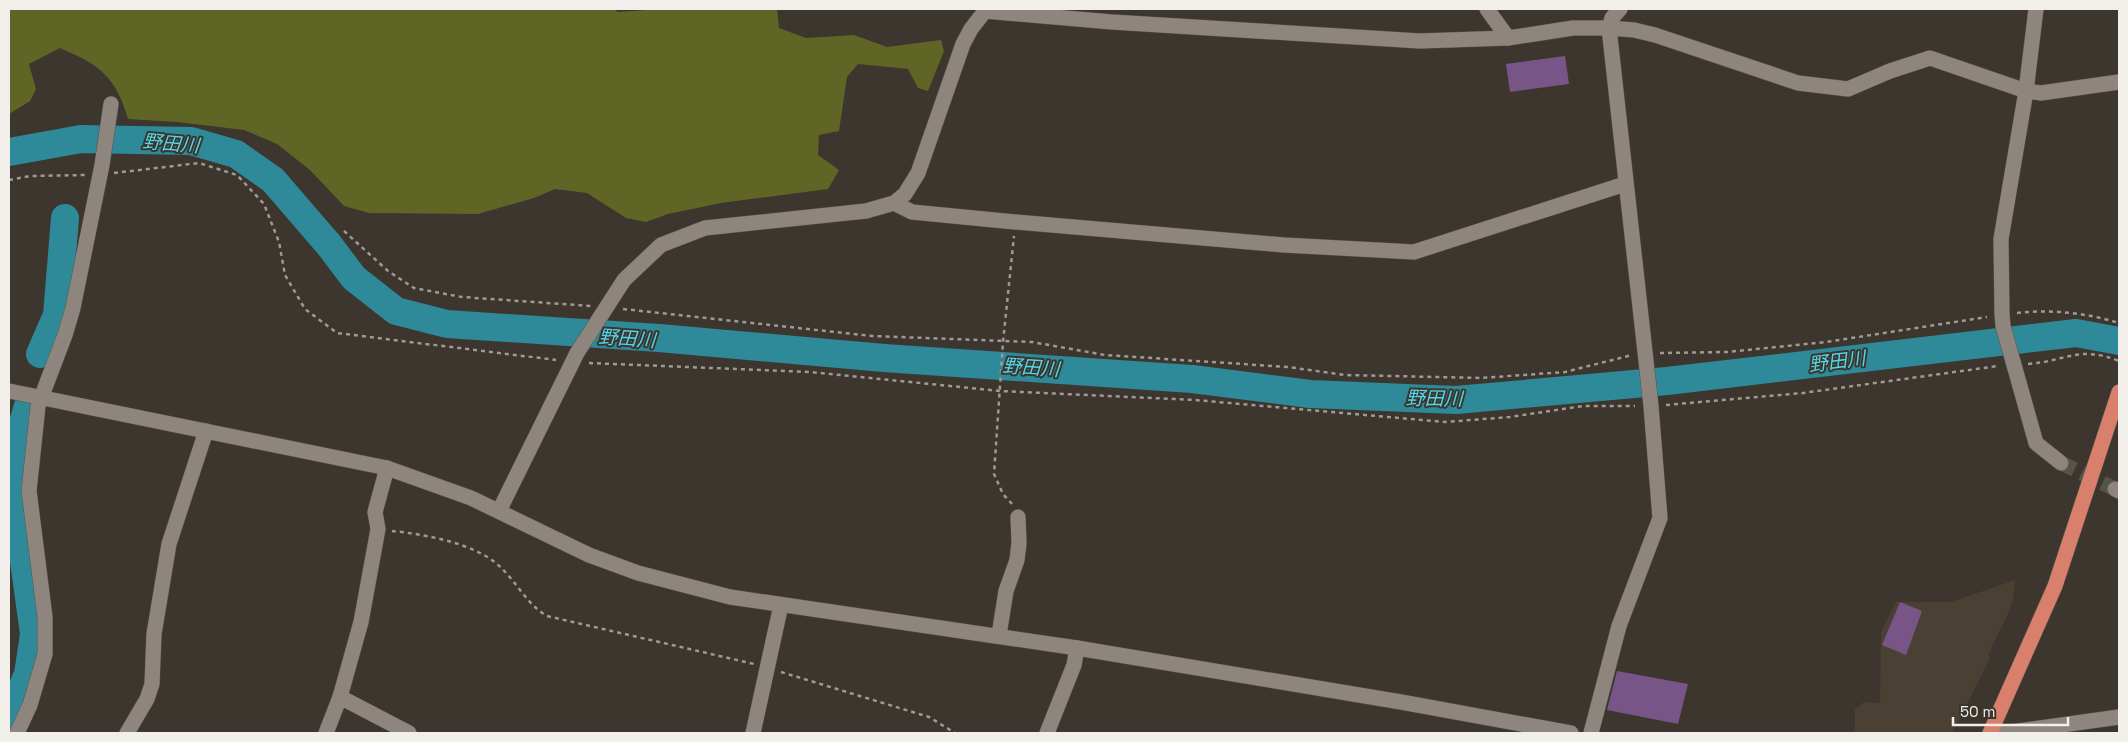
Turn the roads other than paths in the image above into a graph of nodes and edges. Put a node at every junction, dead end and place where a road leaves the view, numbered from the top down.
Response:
1 (1487, 9) edge
2 (1620, 9) edge
3 (2036, 9) edge
4 (980, 10) edge
5 (1609, 28) junction
6 (1508, 38) junction
7 (2119, 82) edge
8 (2026, 91) junction
9 (111, 104) dead end
10 (1625, 184) junction
11 (894, 203) junction
12 (9, 391) edge
13 (2119, 392) edge
14 (42, 397) junction
15 (206, 431) junction
16 (2061, 463) tunnel mouth
17 (387, 468) junction
18 (500, 510) junction
19 (1018, 517) road end
20 (781, 605) junction
21 (999, 636) junction
22 (1078, 648) junction
23 (340, 697) junction
24 (2119, 717) edge
25 (17, 733) edge
26 (127, 733) edge
27 (326, 733) edge
28 (409, 733) edge
29 (752, 733) edge
30 (1047, 733) edge
31 (1571, 733) edge
32 (1592, 733) edge
33 (1990, 733) edge
34 (2004, 733) edge

1 - 6 street
2 - 5 street
3 - 8 street
4 - 6 street
4 - 11 street
5 - 6 street
5 - 8 street
5 - 10 street
7 - 8 street
8 - 16 street
9 - 14 street
10 - 11 street
10 - 32 street
11 - 18 street
12 - 14 street
13 - 33 highway
14 - 15 street
14 - 25 street
15 - 17 street
15 - 26 street
17 - 18 street
17 - 23 street
18 - 20 street
19 - 21 street
20 - 21 street
20 - 29 street
21 - 22 street
22 - 30 street
22 - 31 street
23 - 27 street
23 - 28 street
24 - 34 street

